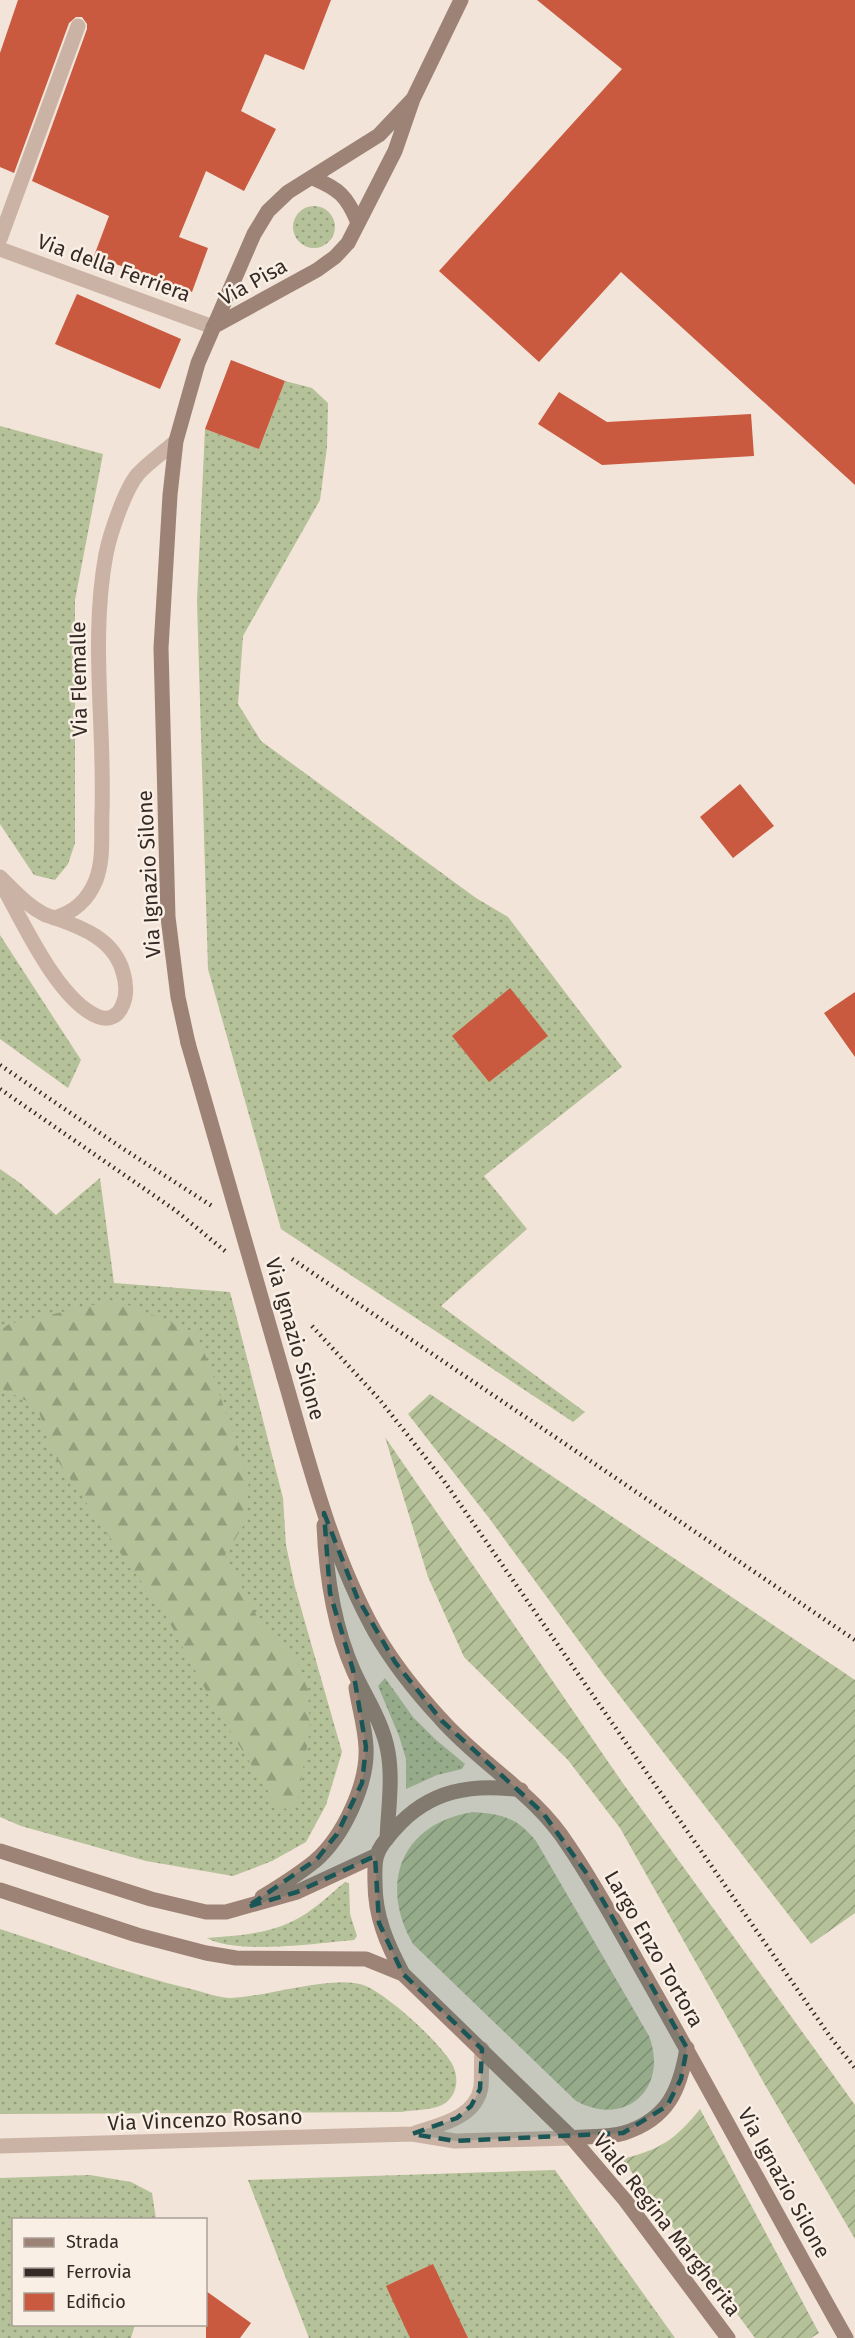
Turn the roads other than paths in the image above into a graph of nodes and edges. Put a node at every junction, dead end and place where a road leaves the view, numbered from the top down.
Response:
1 (461, 0) edge
2 (78, 26) dead end
3 (413, 99) junction
4 (313, 178) junction
5 (358, 223) junction
6 (0, 239) edge
7 (0, 249) edge
8 (213, 327) junction
9 (176, 441) junction
10 (0, 879) edge
11 (54, 918) junction
12 (324, 1513) junction
13 (353, 1670) junction
14 (521, 1790) junction
15 (387, 1839) junction
16 (0, 1851) edge
17 (377, 1855) junction
18 (0, 1890) edge
19 (247, 1907) junction
20 (403, 1974) junction
21 (687, 2048) junction
22 (482, 2049) junction
23 (412, 2134) junction
24 (572, 2138) junction
25 (0, 2146) edge
26 (728, 2338) edge
27 (846, 2338) edge

1 - 3 main road, Via Pisa
2 - 6 street
3 - 4 main road, Via Pisa
3 - 5 main road, Via Pisa
4 - 5 main road
4 - 8 main road, Via Pisa
5 - 8 main road, Via Pisa
7 - 8 street, Via della Ferriera
8 - 9 main road, Via Ignazio Silone
9 - 11 street, Via Flemalle
9 - 12 main road, Via Ignazio Silone, bridge
10 - 11 street
10 - 11 street
12 - 13 main road, Via Ignazio Silone
12 - 14 main road, Via Ignazio Silone
13 - 15 main road, Via Ignazio Silone
13 - 19 main road
14 - 15 main road
14 - 21 main road, Largo Enzo Tortora
15 - 17 main road
16 - 19 main road
17 - 19 main road
17 - 20 main road
18 - 20 main road
20 - 22 main road
21 - 24 main road, Largo Enzo Tortora
21 - 27 main road, Via Ignazio Silone
22 - 23 street, Via Vincenzo Rosano
22 - 24 main road
23 - 24 street, Via Vincenzo Rosano
23 - 25 street, Via Vincenzo Rosano
24 - 26 main road, Viale Regina Margherita

